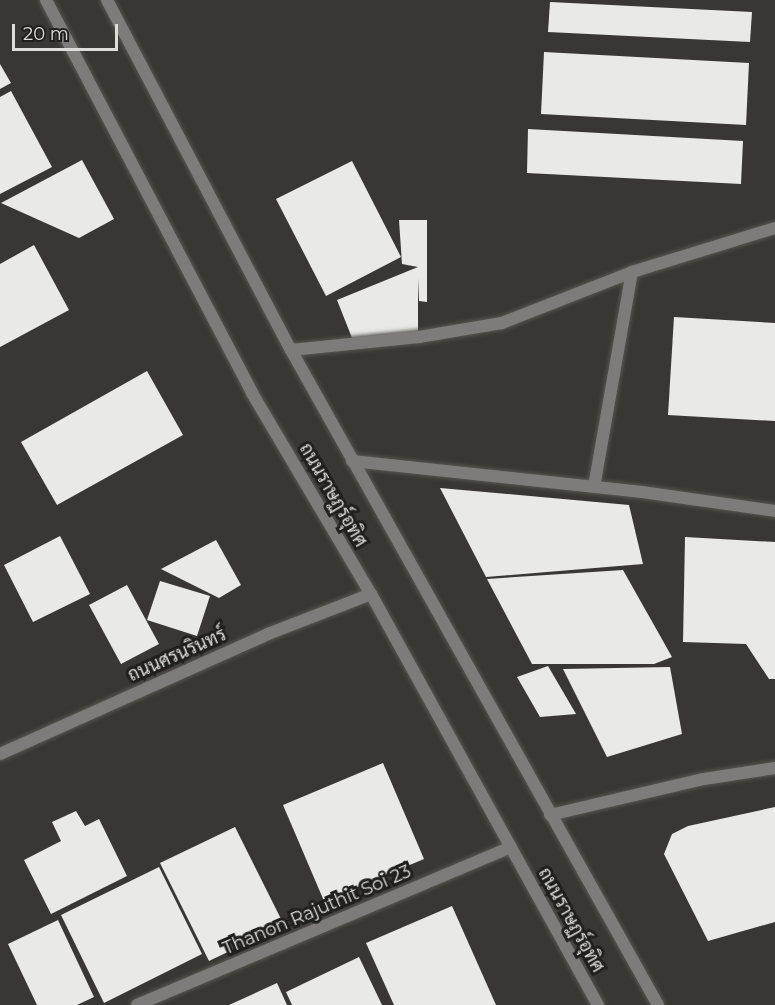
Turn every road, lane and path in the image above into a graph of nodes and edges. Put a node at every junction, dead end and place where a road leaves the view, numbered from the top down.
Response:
1 (46, 0) edge
2 (107, 0) edge
3 (775, 228) edge
4 (632, 273) junction
5 (291, 350) junction
6 (352, 460) junction
7 (594, 487) junction
8 (775, 511) edge
9 (371, 594) junction
10 (0, 754) edge
11 (775, 768) edge
12 (550, 815) junction
13 (511, 847) junction
14 (137, 1005) edge
15 (598, 1005) edge
16 (658, 1005) edge

1 - 9 street, ถนนราษฏร์อุทิศ
2 - 5 street, ถนนราษฏร์อุทิศ
3 - 4 street
4 - 5 street
4 - 7 street
5 - 6 street, ถนนราษฏร์อุทิศ
6 - 7 street
6 - 12 street, ถนนราษฏร์อุทิศ
7 - 8 street
9 - 10 street, ถนนศรนรินทร์
9 - 13 street, ถนนราษฏร์อุทิศ
11 - 12 street
12 - 16 street, ถนนราษฏร์อุทิศ
13 - 14 street, Thanon Rajuthit Soi 23
13 - 15 street, ถนนราษฏร์อุทิศ

